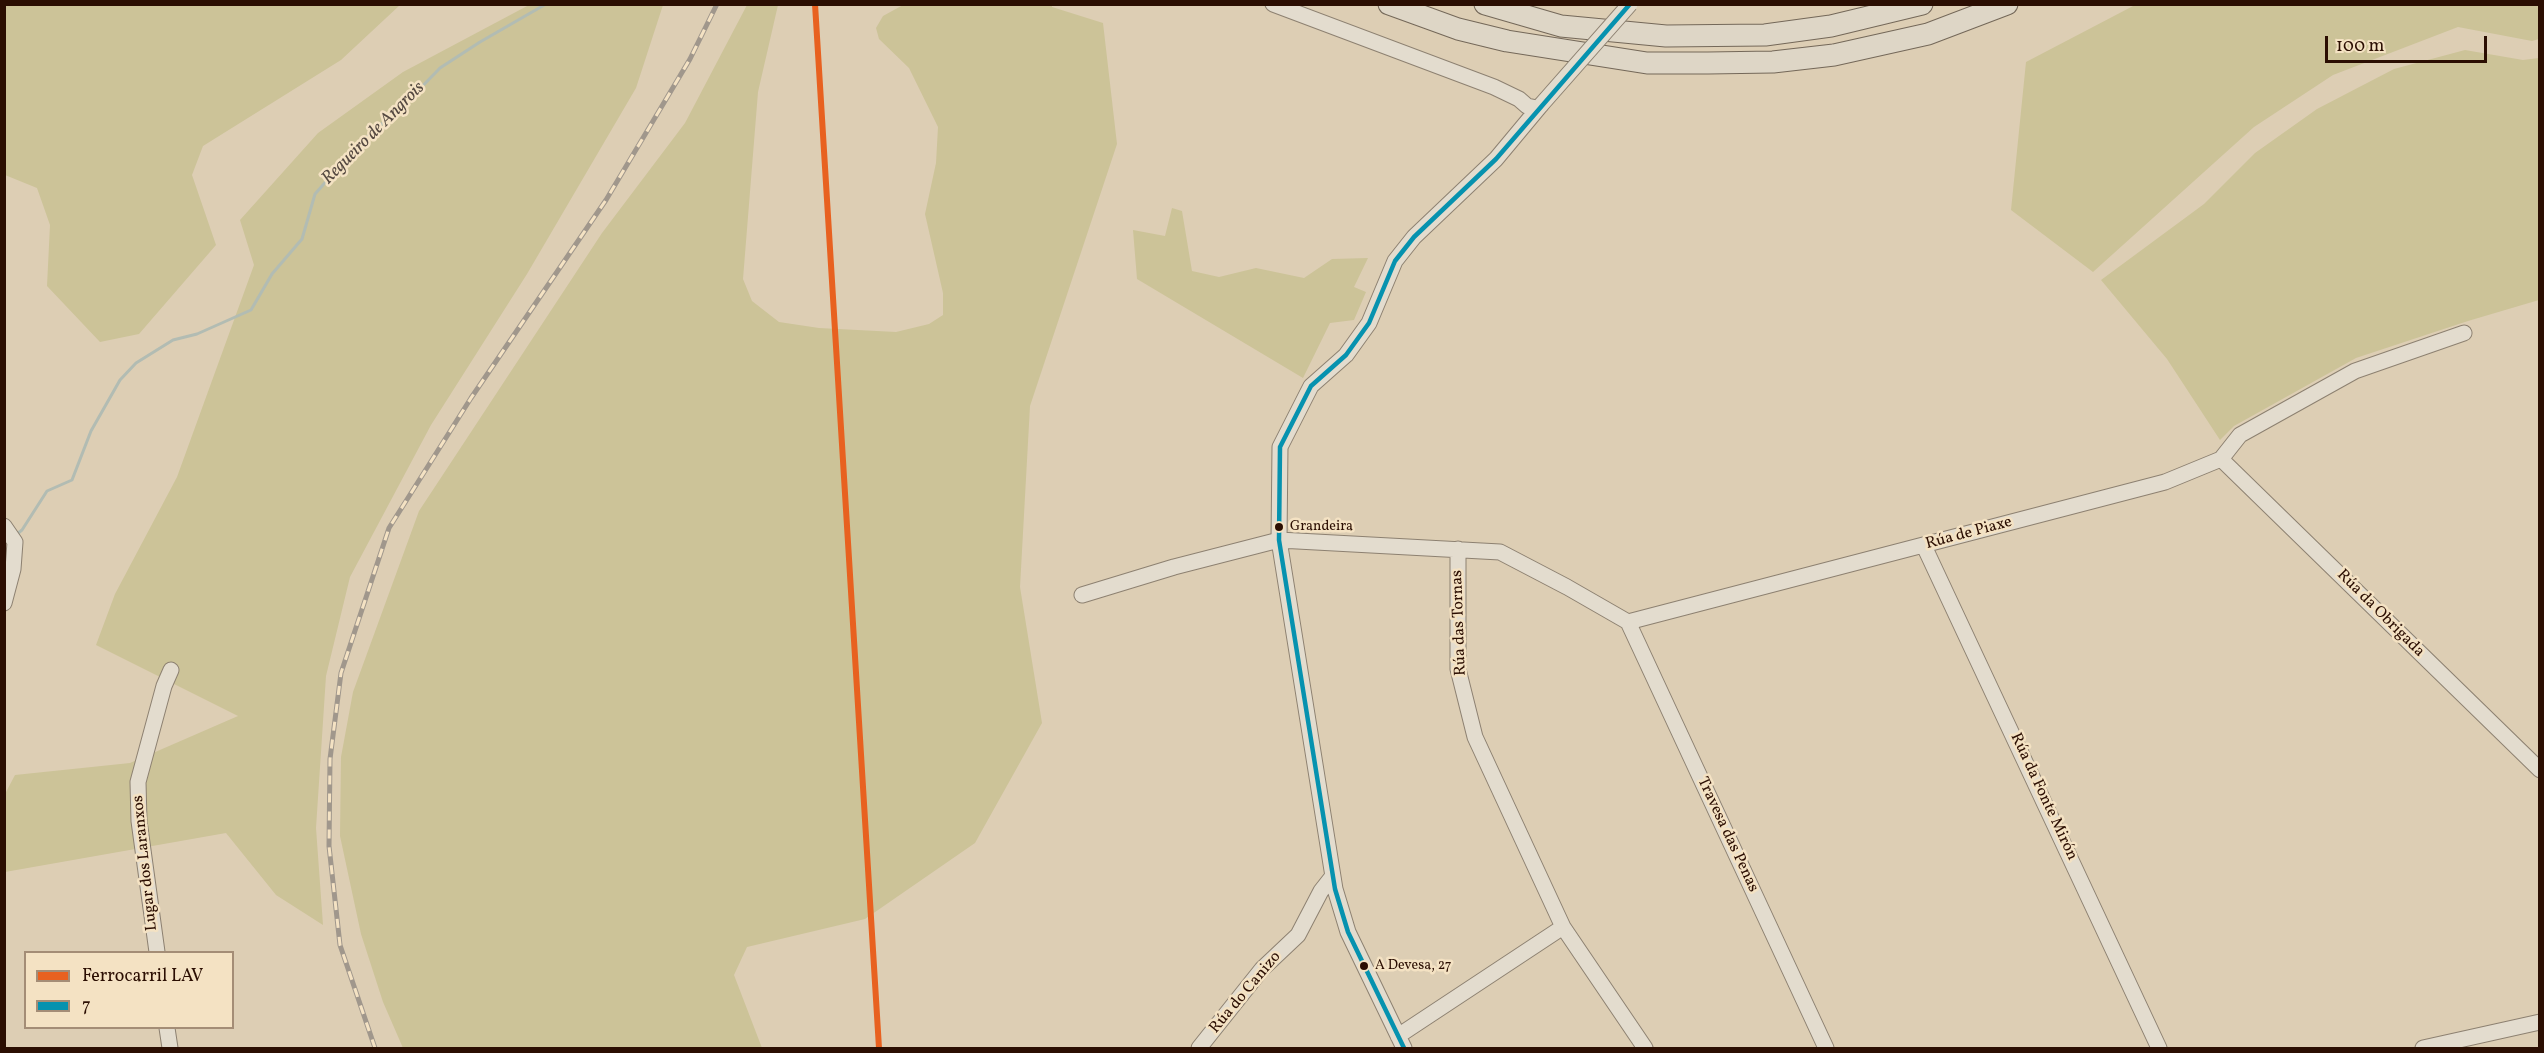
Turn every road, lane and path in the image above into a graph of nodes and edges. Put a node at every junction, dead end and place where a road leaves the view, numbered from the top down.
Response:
1 (1273, 4) edge
2 (1389, 4) edge
3 (1485, 4) edge
4 (1630, 4) edge
5 (1922, 4) edge
6 (2007, 4) edge
7 (1539, 106) junction
8 (2464, 333) dead end
9 (2221, 459) junction
10 (10, 533) edge
11 (1279, 540) junction
12 (1924, 546) junction
13 (1458, 549) junction
14 (1082, 595) dead end
15 (4, 603) edge
16 (1628, 622) junction
17 (171, 670) dead end
18 (2540, 770) edge
19 (1332, 877) junction
20 (1563, 927) junction
21 (156, 951) edge
22 (2540, 1022) edge
23 (167, 1029) edge
24 (1401, 1042) edge
25 (170, 1048) edge
26 (1199, 1048) edge
27 (1645, 1048) edge
28 (1826, 1048) edge
29 (2159, 1048) edge
30 (2423, 1048) edge

1 - 7 street
2 - 6 highway
3 - 5 highway
4 - 7 street, bridge
7 - 11 street
8 - 9 street, Rúa de Piaxe
9 - 12 street, Rúa de Piaxe
9 - 18 street, Rúa da Obrigada
10 - 15 street
11 - 13 street, Rúa das Tornas
11 - 14 street, Rúa das Tornas
11 - 19 street
12 - 16 street, Rúa de Piaxe
12 - 29 street, Rúa da Fonte Mirón
13 - 16 street
13 - 20 street, Rúa das Tornas
16 - 28 street, Travesa das Penas
17 - 21 street, Lugar dos Laranxos
19 - 24 street
19 - 26 street, Rúa do Canizo
20 - 24 street
20 - 27 street, Rúa das Tornas
22 - 30 street
23 - 25 street

